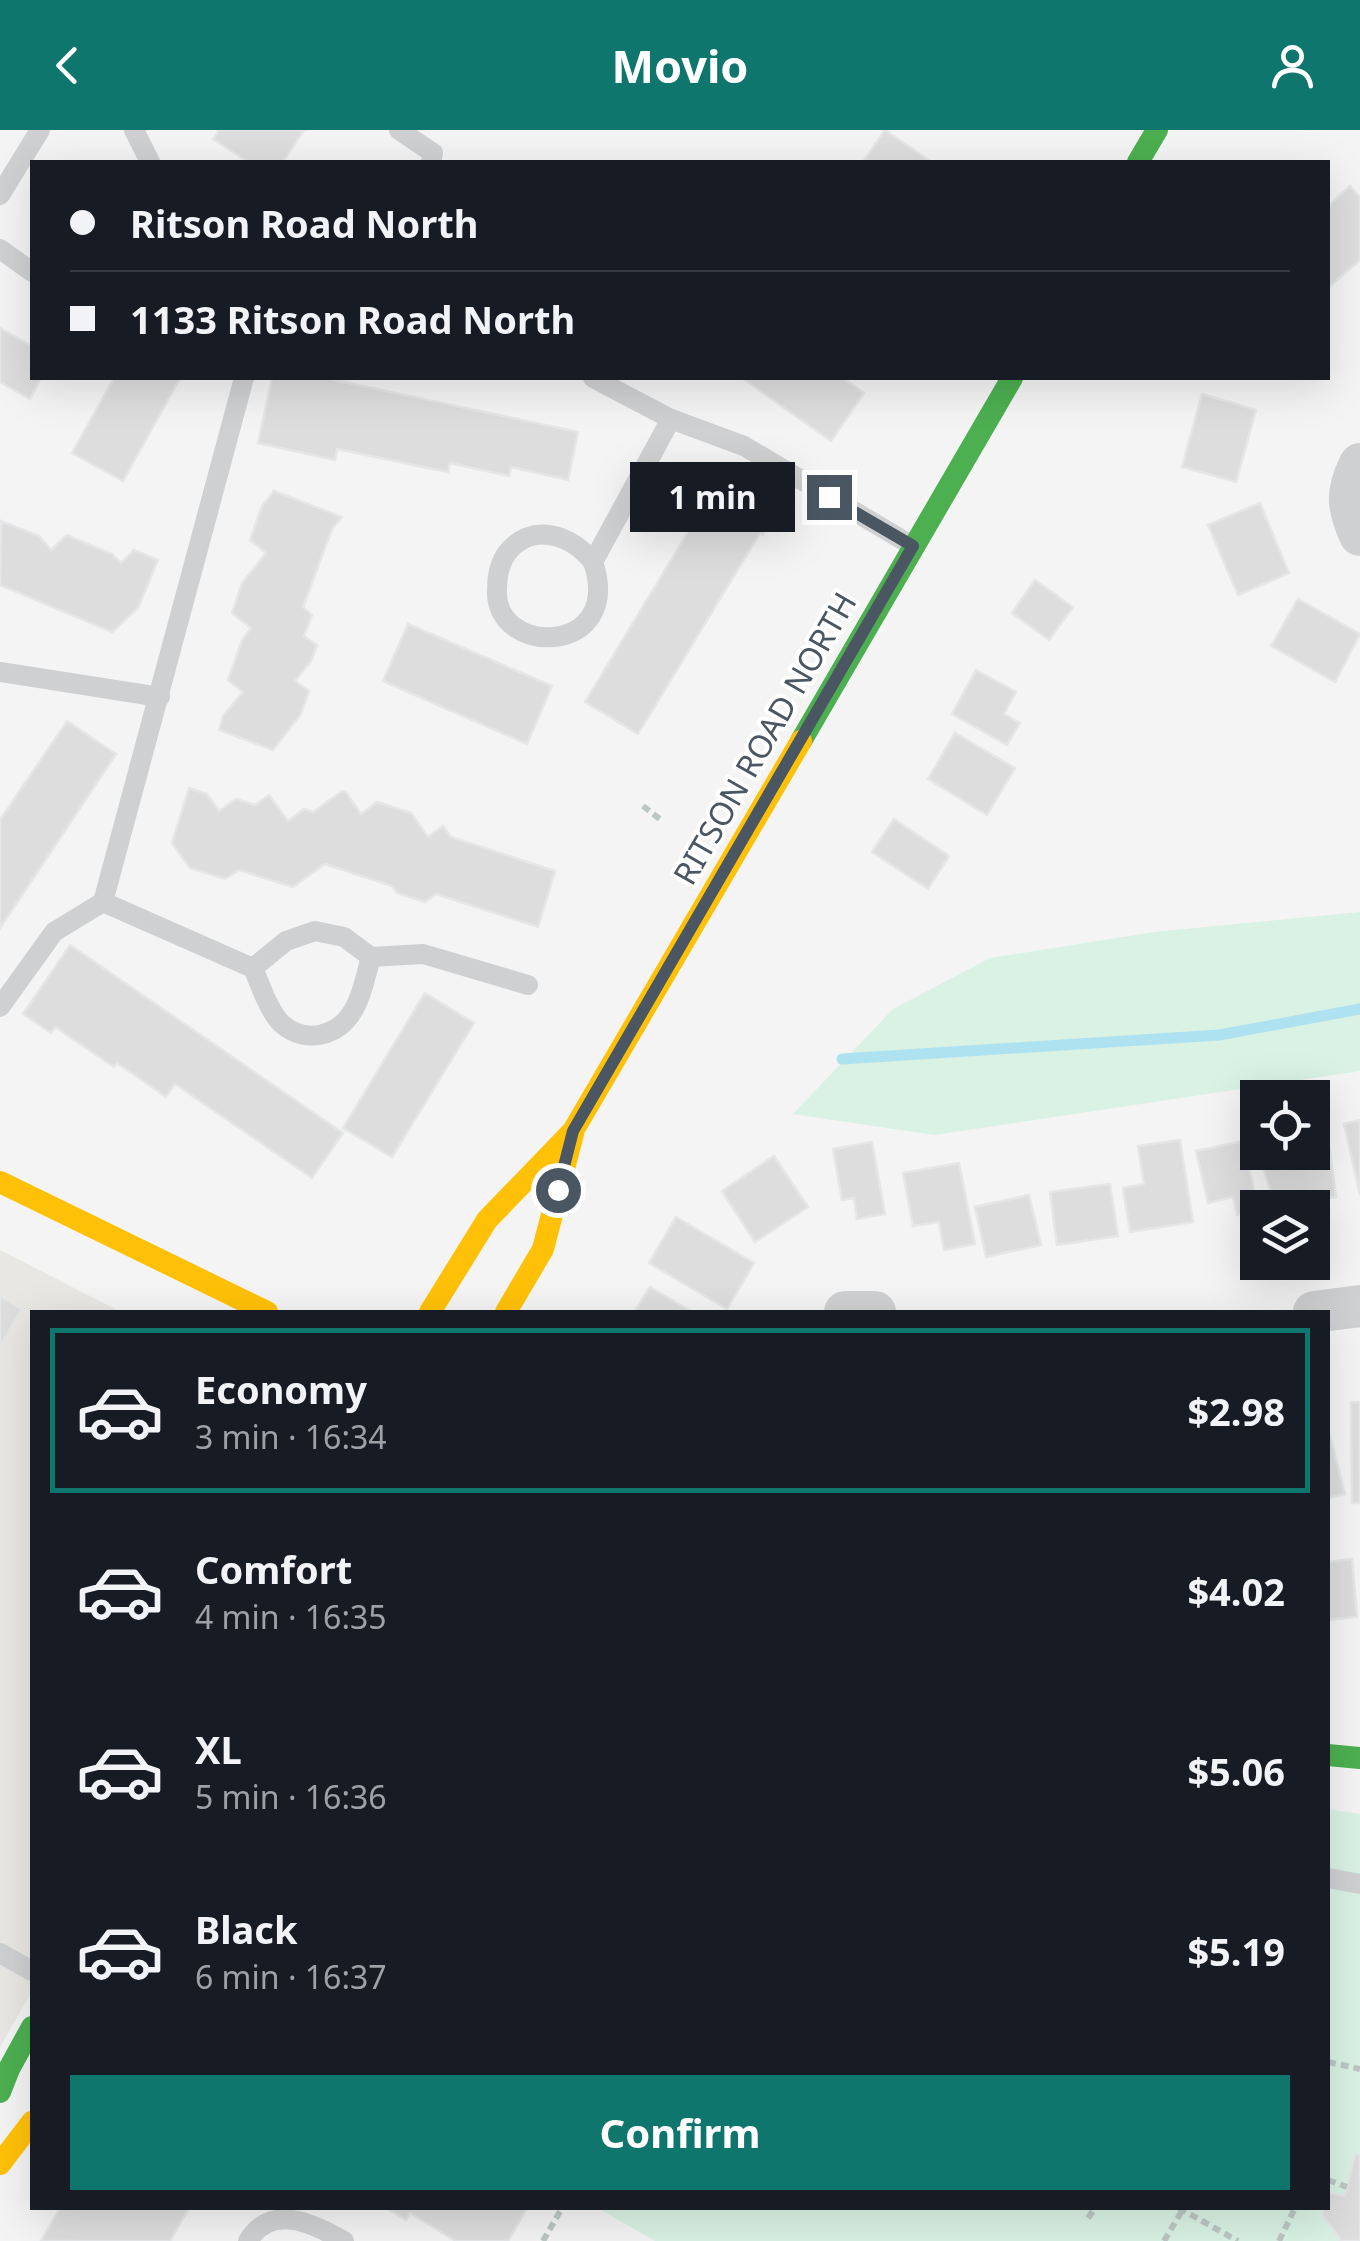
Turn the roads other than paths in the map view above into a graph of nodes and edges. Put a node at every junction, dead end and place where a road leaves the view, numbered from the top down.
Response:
1 (40, 130) edge
2 (134, 130) edge
3 (398, 130) edge
4 (1157, 130) edge
5 (149, 160) edge
6 (432, 160) edge
7 (1139, 160) edge
8 (0, 195) edge
9 (0, 249) edge
10 (30, 271) edge
11 (243, 380) edge
12 (597, 380) edge
13 (1011, 380) edge
14 (670, 419) junction
15 (1360, 464) edge
16 (1360, 535) edge
17 (913, 546) junction
18 (593, 562) junction
19 (0, 672) edge
20 (160, 697) junction
21 (103, 902) junction
22 (372, 957) junction
23 (253, 968) junction
24 (528, 985) dead end
25 (0, 1007) edge
26 (573, 1131) junction
27 (0, 1182) edge
28 (1360, 1306) edge
29 (263, 1310) edge
30 (431, 1310) edge
31 (507, 1310) edge
32 (1329, 1310) edge
33 (1330, 1754) edge
34 (1360, 1758) edge
35 (1330, 1878) edge
36 (1360, 1884) edge
37 (0, 1953) edge
38 (30, 1970) edge
39 (30, 2031) edge
40 (0, 2092) edge
41 (30, 2125) edge
42 (0, 2164) edge
43 (248, 2241) edge
44 (344, 2241) edge

1 - 8 lane
2 - 5 lane
3 - 6 lane
4 - 7 main road
9 - 10 lane
11 - 20 lane
12 - 14 lane
13 - 17 main road, RITSON ROAD NORTH
14 - 17 lane
14 - 18 lane
15 - 16 street
17 - 26 main road, RITSON ROAD NORTH
18 - 18 lane
19 - 20 lane
20 - 21 lane
21 - 23 lane
21 - 25 lane
22 - 23 lane
22 - 23 lane
22 - 24 lane
26 - 30 main road, RITSON ROAD NORTH
26 - 31 main road, RITSON ROAD NORTH
27 - 29 main road
28 - 32 street
33 - 34 main road
35 - 36 lane
37 - 38 lane
39 - 40 main road
41 - 42 main road
43 - 44 lane

